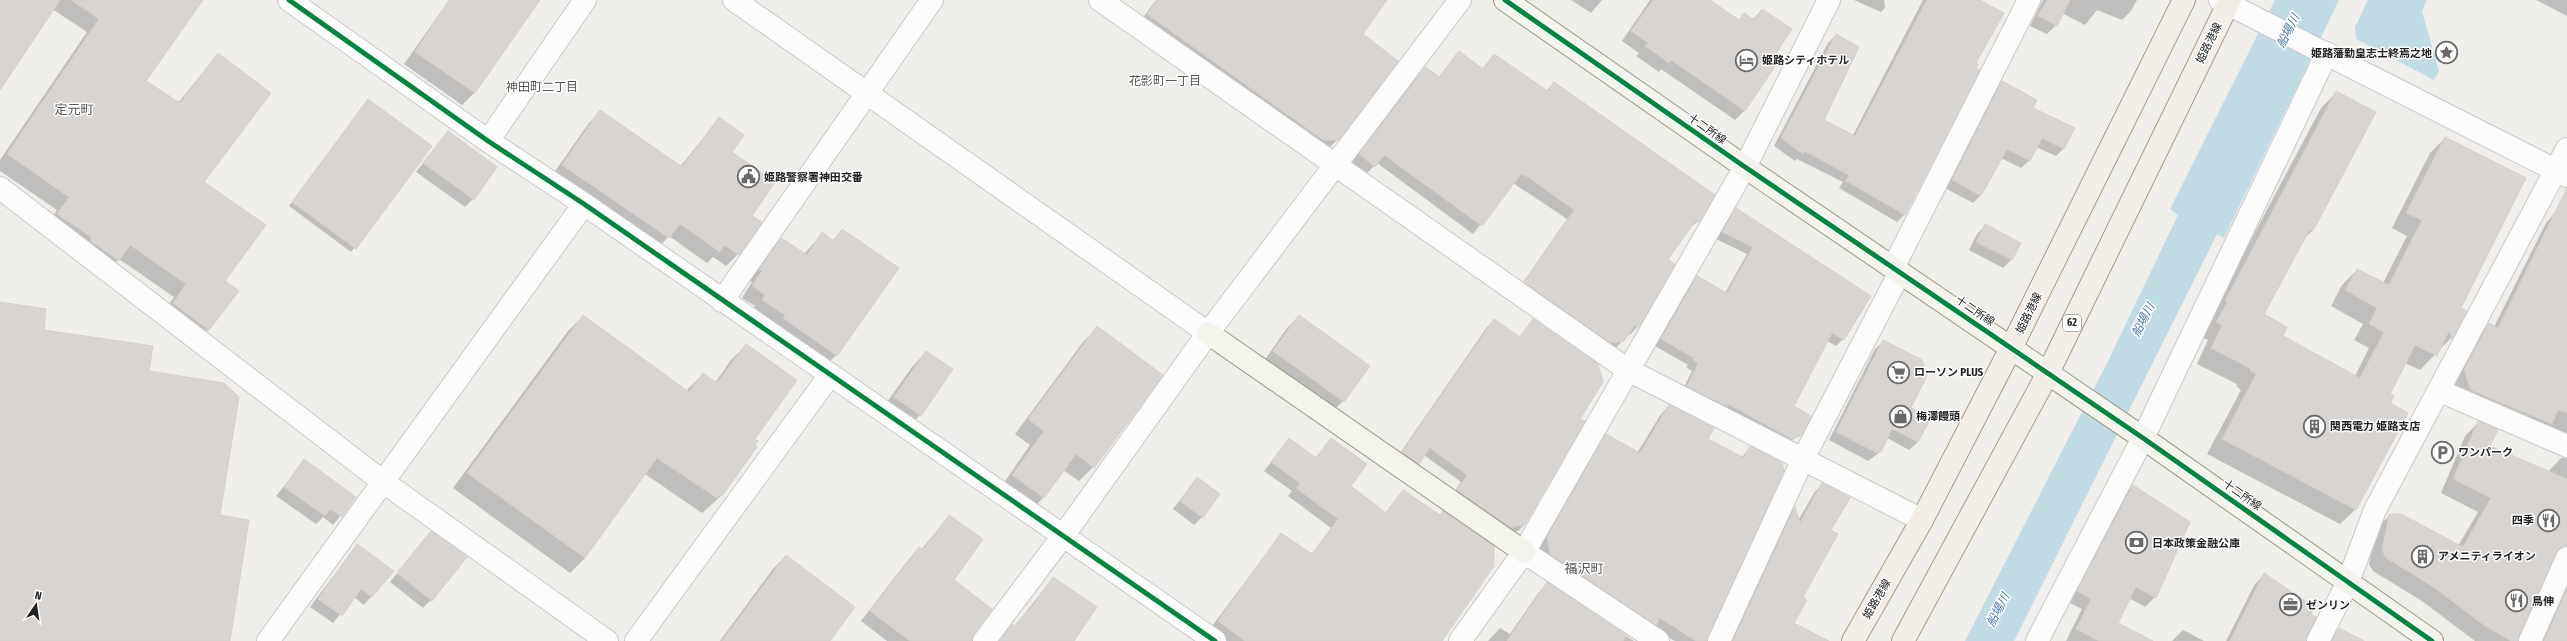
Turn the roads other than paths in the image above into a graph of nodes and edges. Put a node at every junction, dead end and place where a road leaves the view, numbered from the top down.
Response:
1 (289, 0) edge
2 (585, 0) edge
3 (734, 0) edge
4 (932, 0) edge
5 (1100, 0) edge
6 (1460, 0) edge
7 (1505, 0) edge
8 (2028, 0) edge
9 (2184, 0) edge
10 (2226, 1) edge
11 (1822, 3) edge
12 (2327, 53) junction
13 (866, 94) junction
14 (488, 142) junction
15 (2567, 149) edge
16 (1333, 165) junction
17 (1745, 167) junction
18 (2562, 173) edge
19 (0, 188) edge
20 (584, 204) junction
21 (1896, 270) junction
22 (722, 301) junction
23 (1208, 333) junction
24 (2011, 348) junction
25 (1628, 370) junction
26 (2048, 373) junction
27 (830, 375) junction
28 (2440, 391) junction
29 (2144, 438) junction
30 (2567, 446) edge
31 (1803, 459) junction
32 (382, 481) junction
33 (1922, 520) junction
34 (1063, 536) junction
35 (1524, 552) junction
36 (2567, 558) edge
37 (2348, 582) junction
38 (268, 641) edge
39 (606, 641) edge
40 (636, 641) edge
41 (984, 641) edge
42 (1215, 641) edge
43 (1460, 641) edge
44 (1658, 641) edge
45 (1719, 641) edge
46 (1853, 641) edge
47 (1903, 641) edge
48 (2037, 641) edge
49 (2318, 641) edge
50 (2432, 641) edge
51 (2530, 641) edge

1 - 14 street
2 - 14 street
3 - 13 street
4 - 13 street
5 - 16 street
6 - 16 street
7 - 17 street, 十二所線
8 - 21 street
9 - 24 main road, 姫路港線
10 - 12 street
10 - 26 main road, 姫路港線 / 62
11 - 17 street
12 - 18 street
12 - 29 street
13 - 22 street
13 - 23 street
14 - 20 street
15 - 18 street
16 - 23 street
16 - 25 street
17 - 21 street, 十二所線
17 - 25 street
18 - 28 street
19 - 32 street
20 - 22 street
20 - 32 street
21 - 24 street, 十二所線
21 - 31 street
22 - 27 street
23 - 34 street
23 - 35 street
24 - 26 street, 十二所線
24 - 33 main road, 姫路港線
25 - 31 street
25 - 35 street
26 - 29 street, 十二所線
26 - 47 main road, 姫路港線 / 62
27 - 34 street
27 - 40 street
28 - 30 street
28 - 37 street
29 - 37 street, 十二所線
29 - 48 street
31 - 33 street
31 - 45 street
32 - 38 street
32 - 39 street
33 - 46 main road, 姫路港線
34 - 41 street
34 - 42 street
35 - 43 street
35 - 44 street
36 - 51 street
37 - 49 street
37 - 50 street, 十二所線

